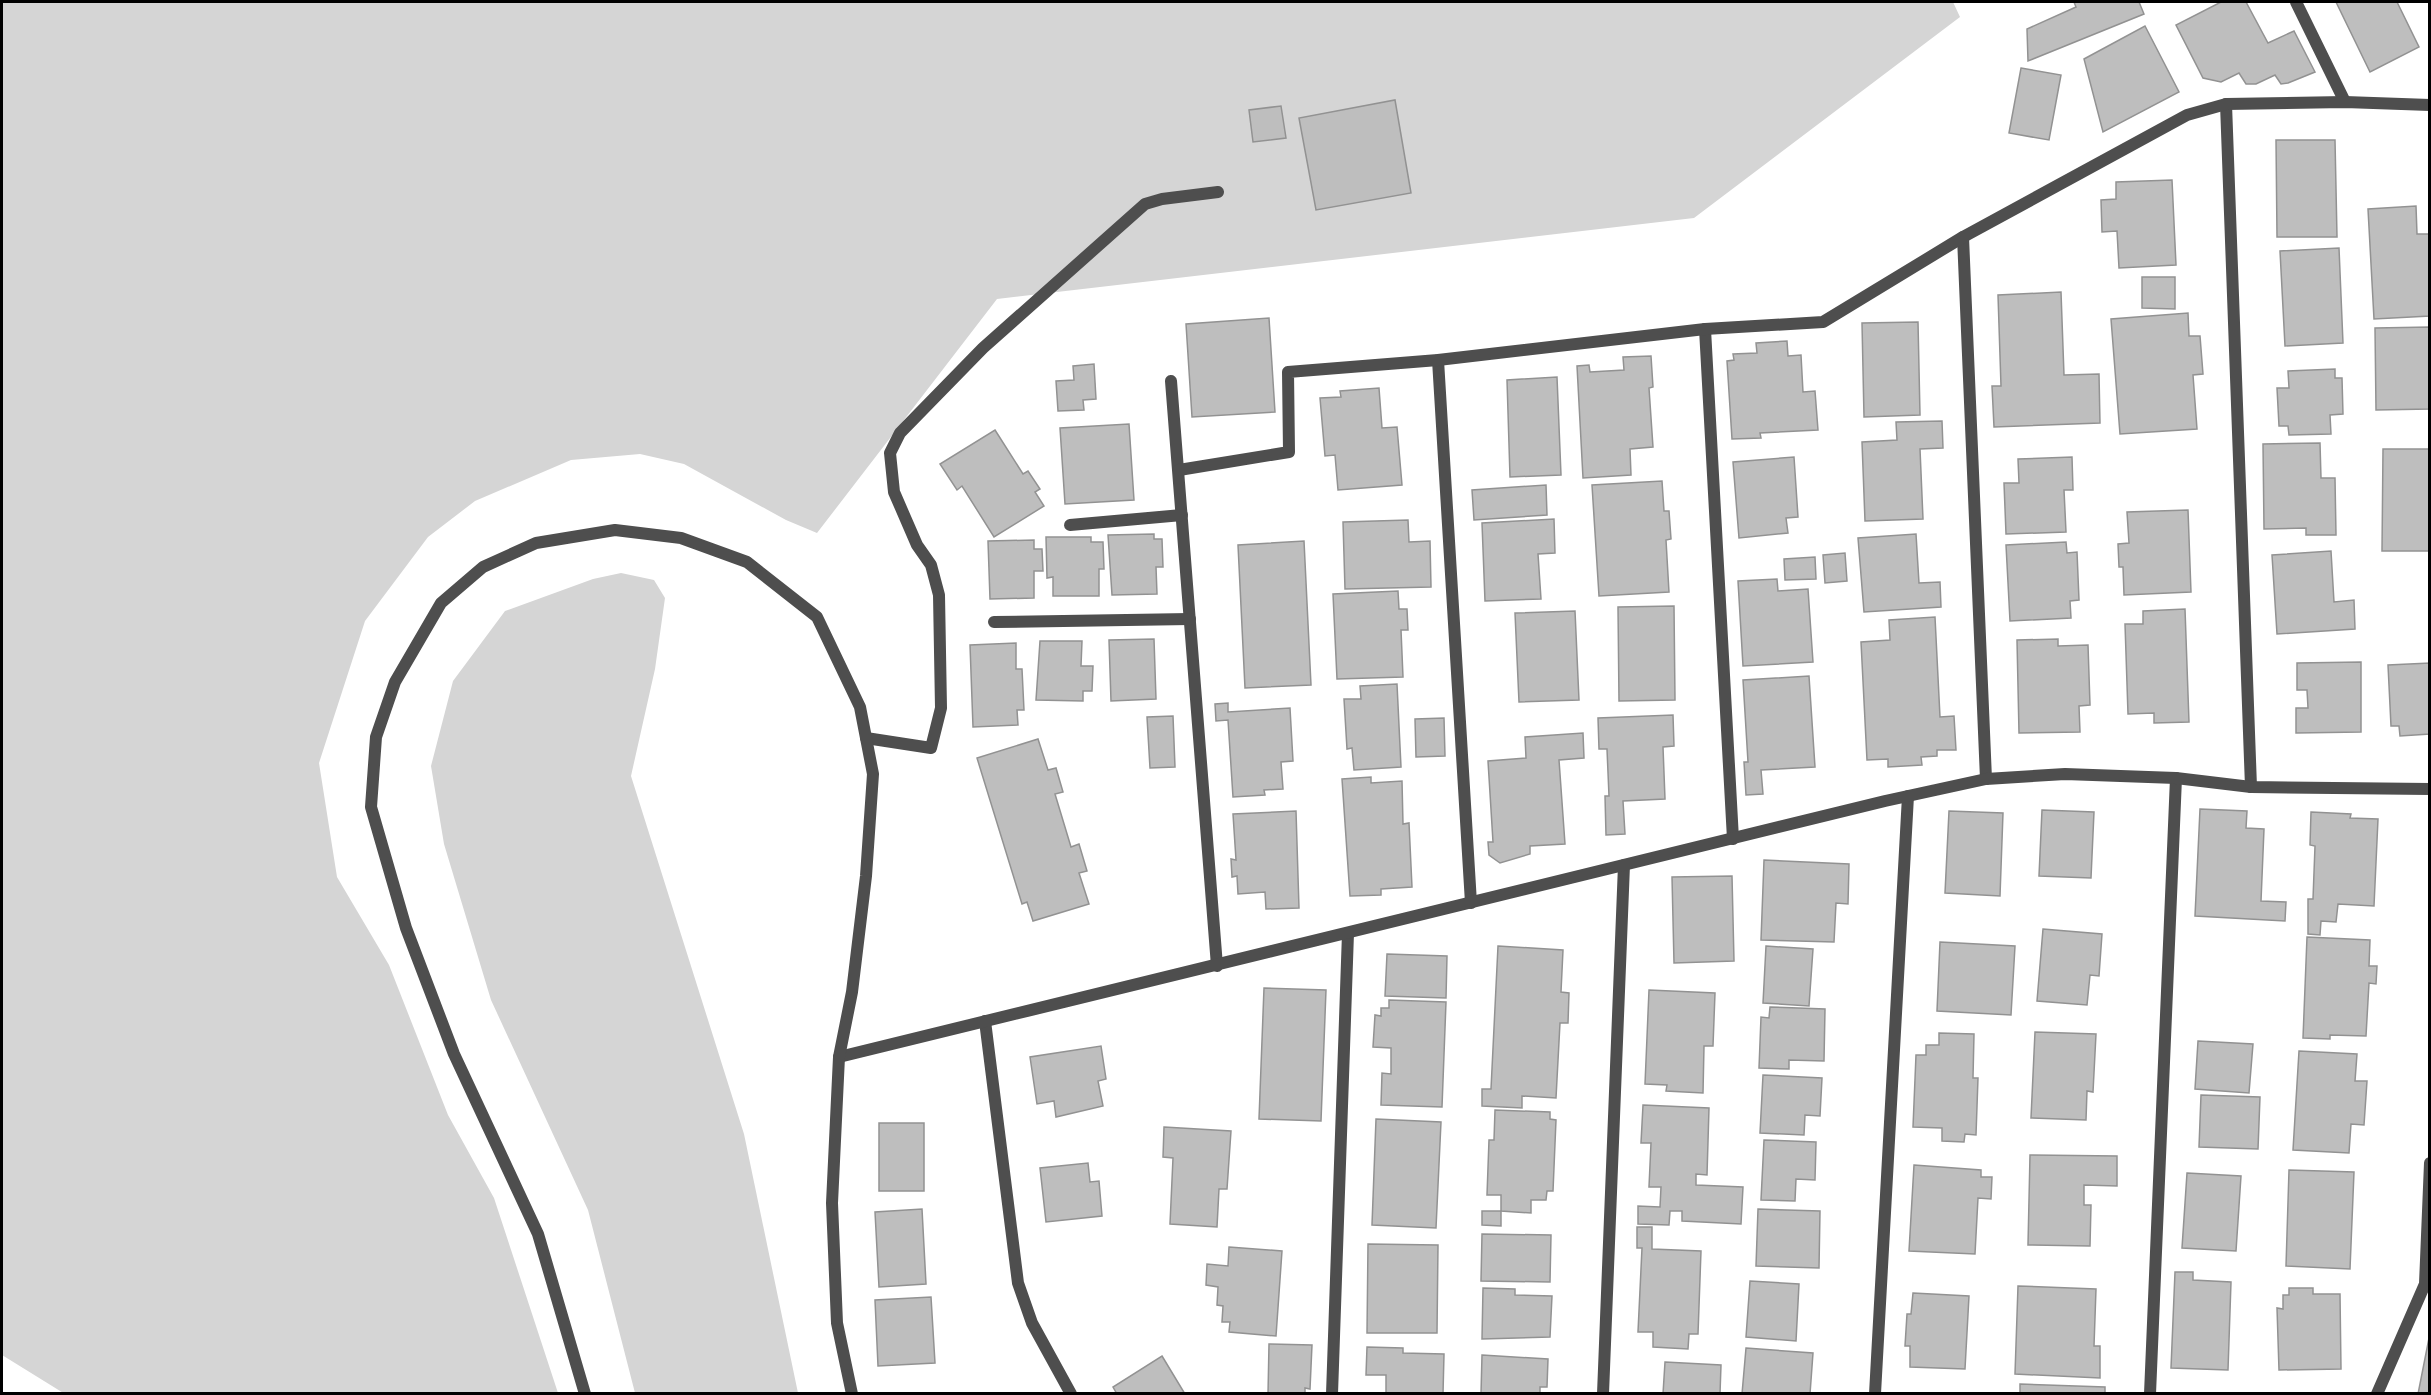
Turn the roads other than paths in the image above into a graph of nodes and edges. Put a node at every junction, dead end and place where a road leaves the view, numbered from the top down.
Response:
1 (2296, 2) edge
2 (2345, 102) junction
3 (2226, 104) junction
4 (2430, 105) edge
5 (1218, 192) dead end
6 (1963, 237) junction
7 (1705, 329) junction
8 (1438, 360) junction
9 (1171, 381) dead end
10 (1179, 470) junction
11 (1182, 515) junction
12 (1070, 525) dead end
13 (1190, 618) junction
14 (994, 622) dead end
15 (866, 738) junction
16 (2176, 778) junction
17 (1986, 779) junction
18 (2251, 787) junction
19 (2430, 789) edge
20 (1908, 796) junction
21 (1733, 838) junction
22 (1624, 865) junction
23 (1471, 903) junction
24 (1348, 933) junction
25 (1217, 966) junction
26 (985, 1022) junction
27 (838, 1057) junction
28 (2430, 1164) edge
29 (585, 1394) edge
30 (852, 1394) edge
31 (1071, 1394) edge
32 (1332, 1394) edge
33 (1603, 1394) edge
34 (1875, 1394) edge
35 (2150, 1394) edge
36 (2377, 1394) edge

1 - 2 street
2 - 3 street
2 - 4 street
3 - 6 street
3 - 18 street
5 - 15 street
6 - 7 street
6 - 17 street
7 - 8 street
7 - 21 street
8 - 10 street
8 - 23 street
9 - 10 street
10 - 11 street
11 - 12 street
11 - 13 street
13 - 14 street
13 - 25 street
15 - 27 street
15 - 29 street
16 - 17 street
16 - 18 street
16 - 35 street
17 - 20 street
18 - 19 street
20 - 21 street
20 - 34 street
21 - 22 street
22 - 23 street
22 - 33 street
23 - 24 street
24 - 25 street
24 - 32 street
25 - 26 street
26 - 27 street
26 - 31 street
27 - 30 street
28 - 36 street

